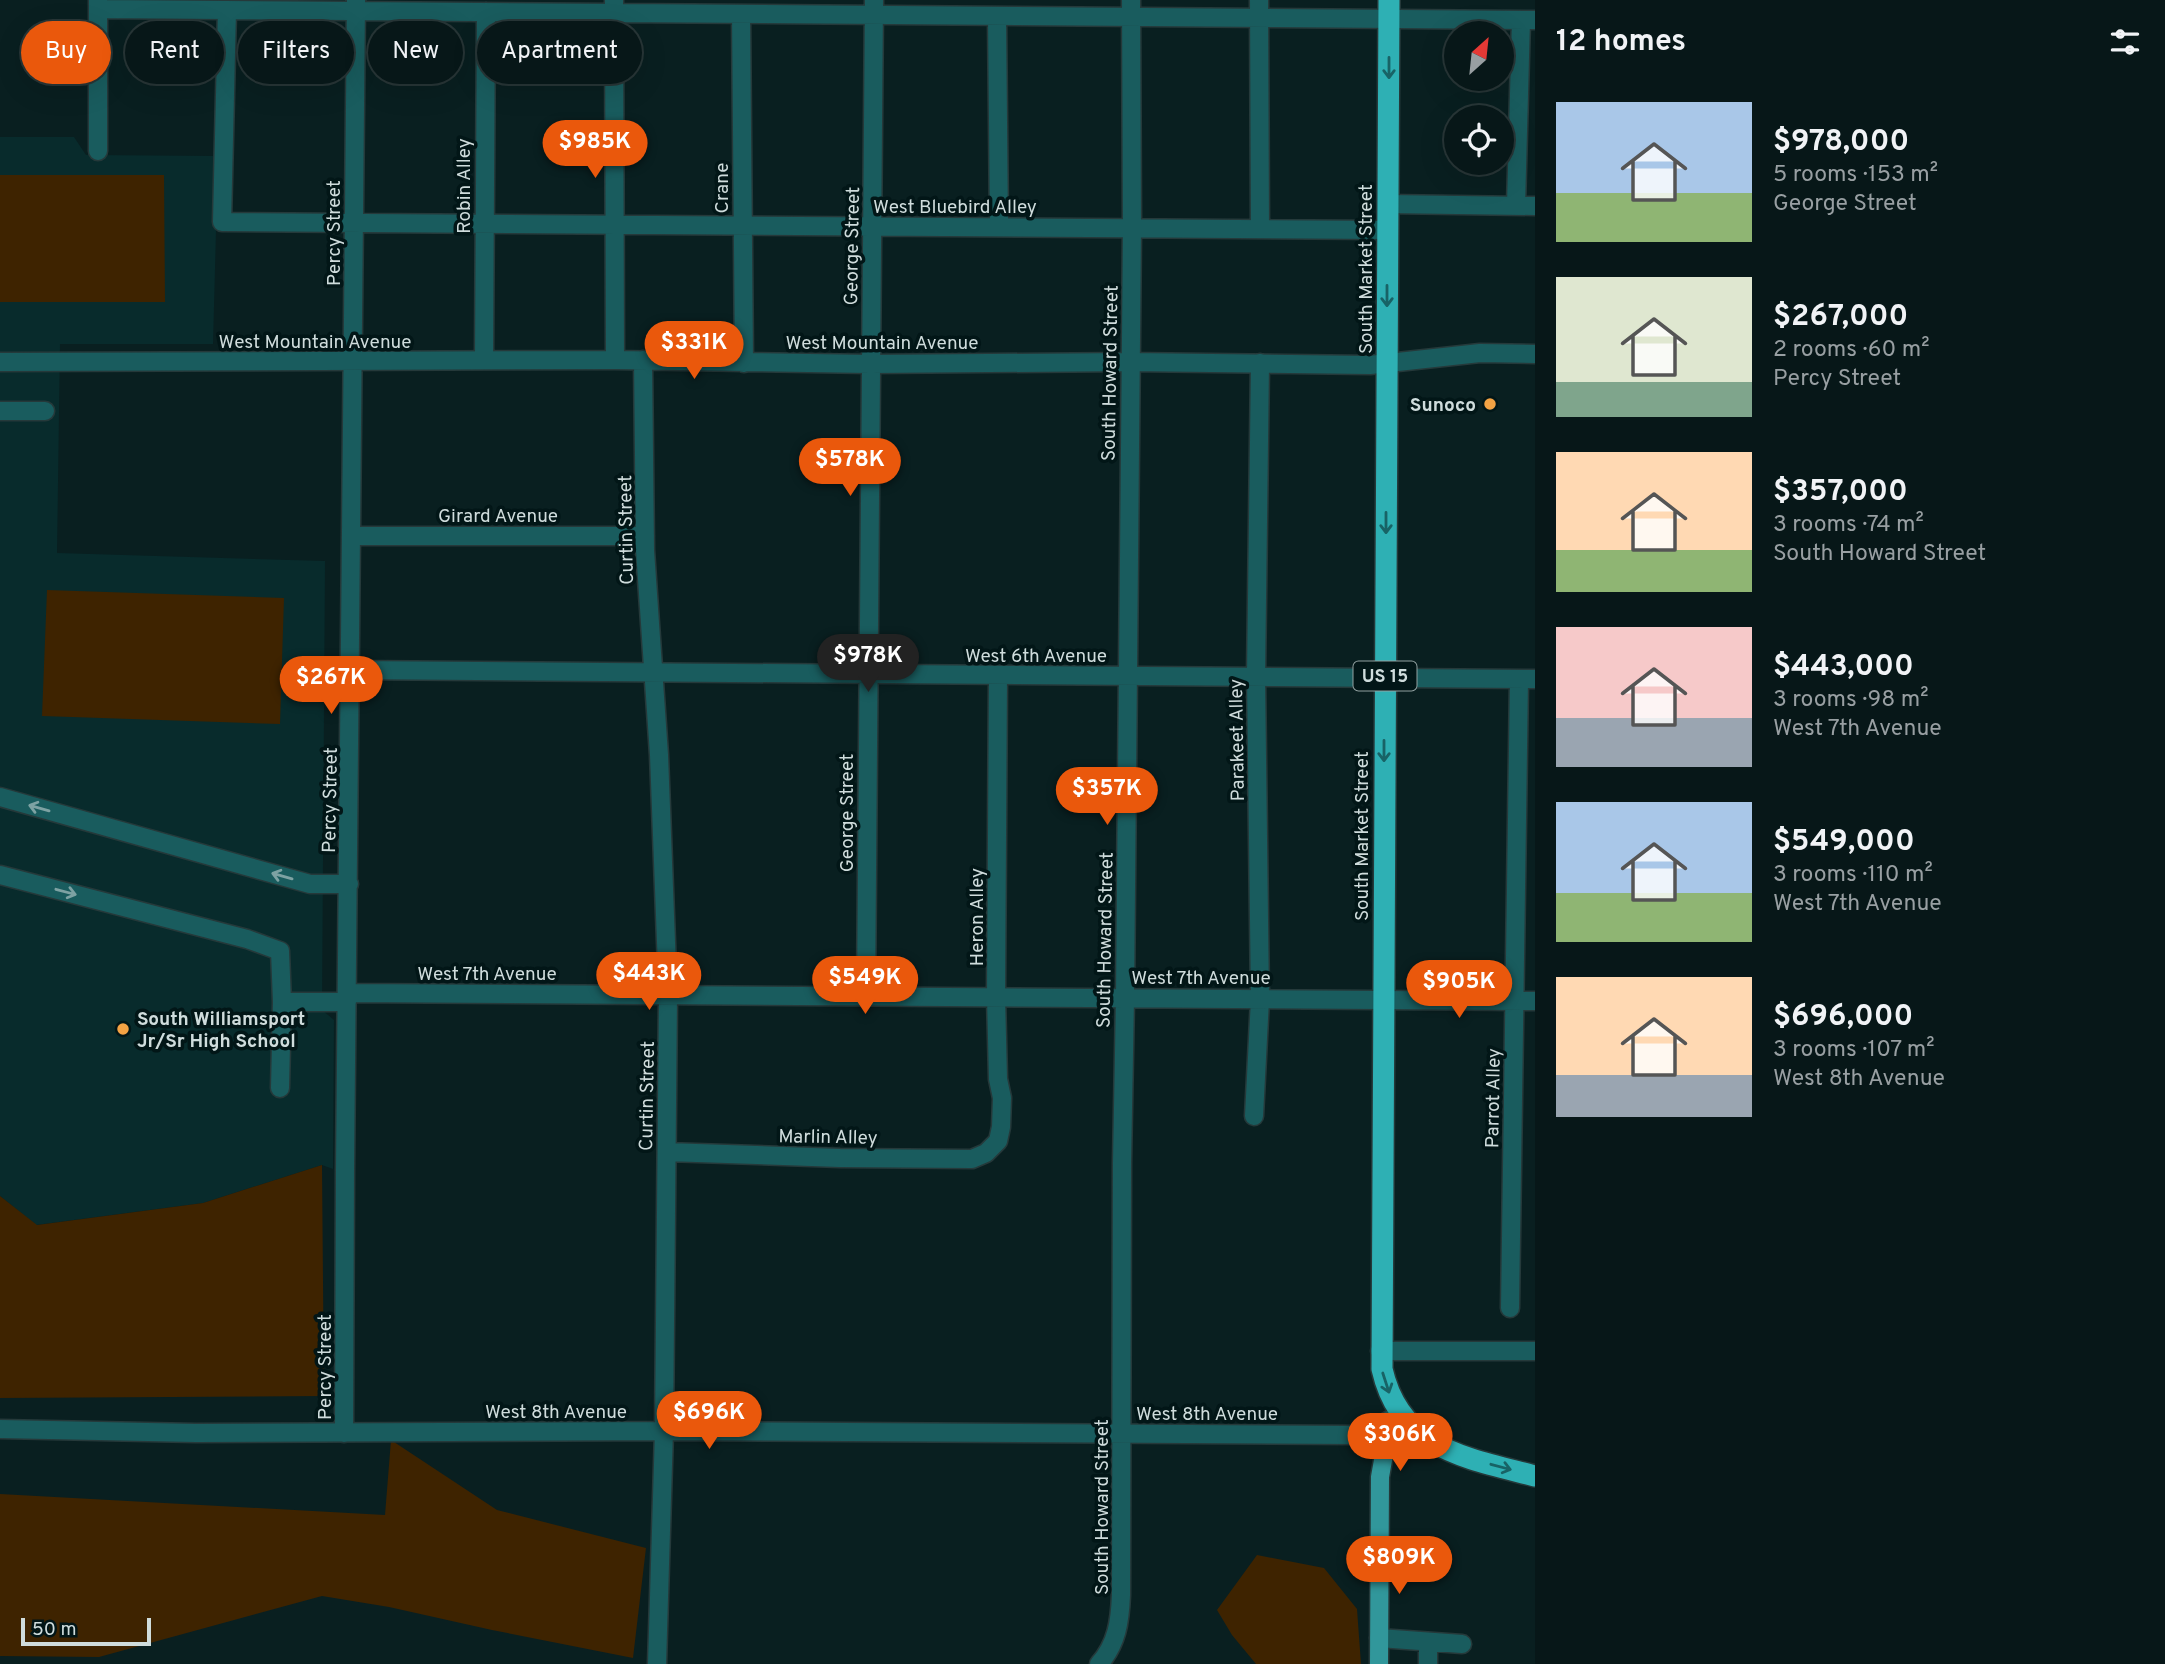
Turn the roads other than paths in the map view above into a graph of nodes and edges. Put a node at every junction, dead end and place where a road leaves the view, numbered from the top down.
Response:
1 (98, 5) edge
2 (356, 6) edge
3 (614, 6) edge
4 (874, 7) edge
5 (1131, 8) edge
6 (1259, 9) edge
7 (1389, 9) edge
8 (227, 10) junction
9 (485, 12) junction
10 (741, 14) junction
11 (997, 16) junction
12 (1528, 20) edge
13 (97, 151) dead end
14 (1388, 205) junction
15 (1516, 205) junction
16 (1535, 205) edge
17 (355, 223) junction
18 (484, 224) junction
19 (614, 225) junction
20 (743, 226) junction
21 (872, 227) junction
22 (999, 227) junction
23 (1132, 228) junction
24 (1260, 229) junction
25 (1388, 230) junction
26 (1535, 354) edge
27 (484, 360) junction
28 (615, 360) junction
29 (643, 360) junction
30 (0, 362) edge
31 (354, 362) junction
32 (1130, 362) junction
33 (744, 363) junction
34 (870, 363) junction
35 (1260, 363) junction
36 (1387, 363) junction
37 (0, 411) edge
38 (45, 411) dead end
39 (351, 536) junction
40 (645, 536) junction
41 (351, 670) junction
42 (652, 673) junction
43 (867, 674) junction
44 (998, 675) junction
45 (1127, 676) junction
46 (1256, 677) junction
47 (1385, 678) junction
48 (1527, 679) edge
49 (0, 797) edge
50 (0, 875) edge
51 (349, 884) junction
52 (668, 995) junction
53 (866, 996) junction
54 (996, 997) junction
55 (347, 998) junction
56 (1125, 998) junction
57 (1261, 999) junction
58 (1383, 999) junction
59 (1514, 1001) junction
60 (1535, 1001) edge
61 (282, 1002) junction
62 (280, 1088) dead end
63 (1254, 1115) dead end
64 (667, 1152) junction
65 (986, 1153) joint
66 (1510, 1308) dead end
67 (1380, 1351) junction
68 (1535, 1351) edge
69 (1400, 1413) junction
70 (0, 1429) edge
71 (664, 1431) junction
72 (344, 1433) junction
73 (1122, 1434) junction
74 (1535, 1476) edge
75 (1379, 1638) junction
76 (1428, 1642) junction
77 (1462, 1644) dead end
78 (657, 1664) edge
79 (1099, 1664) edge
80 (1379, 1664) edge
81 (1428, 1664) edge

1 - 8 street
1 - 13 street
2 - 8 street
2 - 9 street
2 - 17 street, Percy Street
3 - 9 street
3 - 10 street
3 - 19 street
4 - 10 street
4 - 11 street
4 - 21 street, George Street
5 - 6 street
5 - 11 street
5 - 23 street, South Howard Street
6 - 7 street
6 - 24 street
7 - 12 street
7 -> 14 highway, South Market Street / US 15
8 - 17 street, West Bluebird Alley
9 - 18 street, Robin Alley
10 - 20 street, Crane
11 - 22 street
12 - 15 street
14 - 15 street
14 - 25 highway, South Market Street / US 15
15 - 16 street
17 - 18 street, West Bluebird Alley
17 - 31 street, Percy Street
18 - 19 street, West Bluebird Alley
18 - 27 street, Robin Alley
19 - 20 street, West Bluebird Alley
19 - 28 street
20 - 21 street, West Bluebird Alley
20 - 33 street, Crane
21 - 22 street, West Bluebird Alley
21 - 34 street, George Street
22 - 23 street, West Bluebird Alley
23 - 24 street, West Bluebird Alley
23 - 32 street, South Howard Street
24 - 25 street, West Bluebird Alley
25 -> 36 highway, South Market Street / US 15
26 - 36 street, West Mountain Avenue
27 - 28 street, West Mountain Avenue
27 - 31 street, West Mountain Avenue
28 - 29 street, West Mountain Avenue
29 - 33 street, West Mountain Avenue
29 - 40 street, Curtin Street
30 - 31 street, West Mountain Avenue
31 - 39 street, Percy Street
32 - 34 street, West Mountain Avenue
32 - 35 street, West Mountain Avenue
32 - 45 street, South Howard Street
33 - 34 street, West Mountain Avenue
34 - 43 street, George Street
35 - 36 street, West Mountain Avenue
35 - 46 street, Parakeet Alley
36 -> 47 highway, South Market Street / US 15
37 - 38 street
39 - 40 street, Girard Avenue
39 - 41 street, Percy Street
40 - 42 street, Curtin Street
41 - 42 street, West 6th Avenue
41 - 51 street, Percy Street
42 - 43 street, West 6th Avenue
42 - 52 street, Curtin Street
43 - 44 street, West 6th Avenue
43 - 53 street, George Street
44 - 45 street, West 6th Avenue
44 - 54 street, Heron Alley
45 - 46 street, West 6th Avenue
45 - 56 street, South Howard Street
46 - 47 street, West 6th Avenue
46 - 57 street, Parakeet Alley
47 - 48 street, West 6th Avenue
47 -> 58 highway, South Market Street / US 15
48 - 59 street, Parrot Alley
51 -> 49 street
50 -> 61 street
51 - 55 street, Percy Street
52 - 53 street, West 7th Avenue
52 - 55 street, West 7th Avenue
52 - 64 street, Curtin Street
53 - 54 street, West 7th Avenue
54 - 56 street, West 7th Avenue
54 - 65 street, Heron Alley
55 - 61 street, West 7th Avenue
55 - 72 street, Percy Street
56 - 57 street, West 7th Avenue
56 - 73 street, South Howard Street
57 - 58 street, West 7th Avenue
57 - 63 street, Parakeet Alley
58 - 59 street, West 7th Avenue
58 - 67 highway, South Market Street / US 15
59 - 60 street, West 7th Avenue
59 - 66 street, Parrot Alley
61 - 62 street
64 - 65 street, Marlin Alley
64 - 71 street, Curtin Street
67 - 68 street
67 -> 69 highway, South Market Street / US 15
69 - 73 street, West 8th Avenue
69 -> 74 highway, US 15
69 - 75 main road
70 - 72 street, West 8th Avenue
71 - 72 street, West 8th Avenue
71 - 73 street, West 8th Avenue
71 - 78 street, Curtin Street
73 - 79 street, South Howard Street
75 - 76 street
75 - 80 main road
76 - 77 street
76 - 81 street

